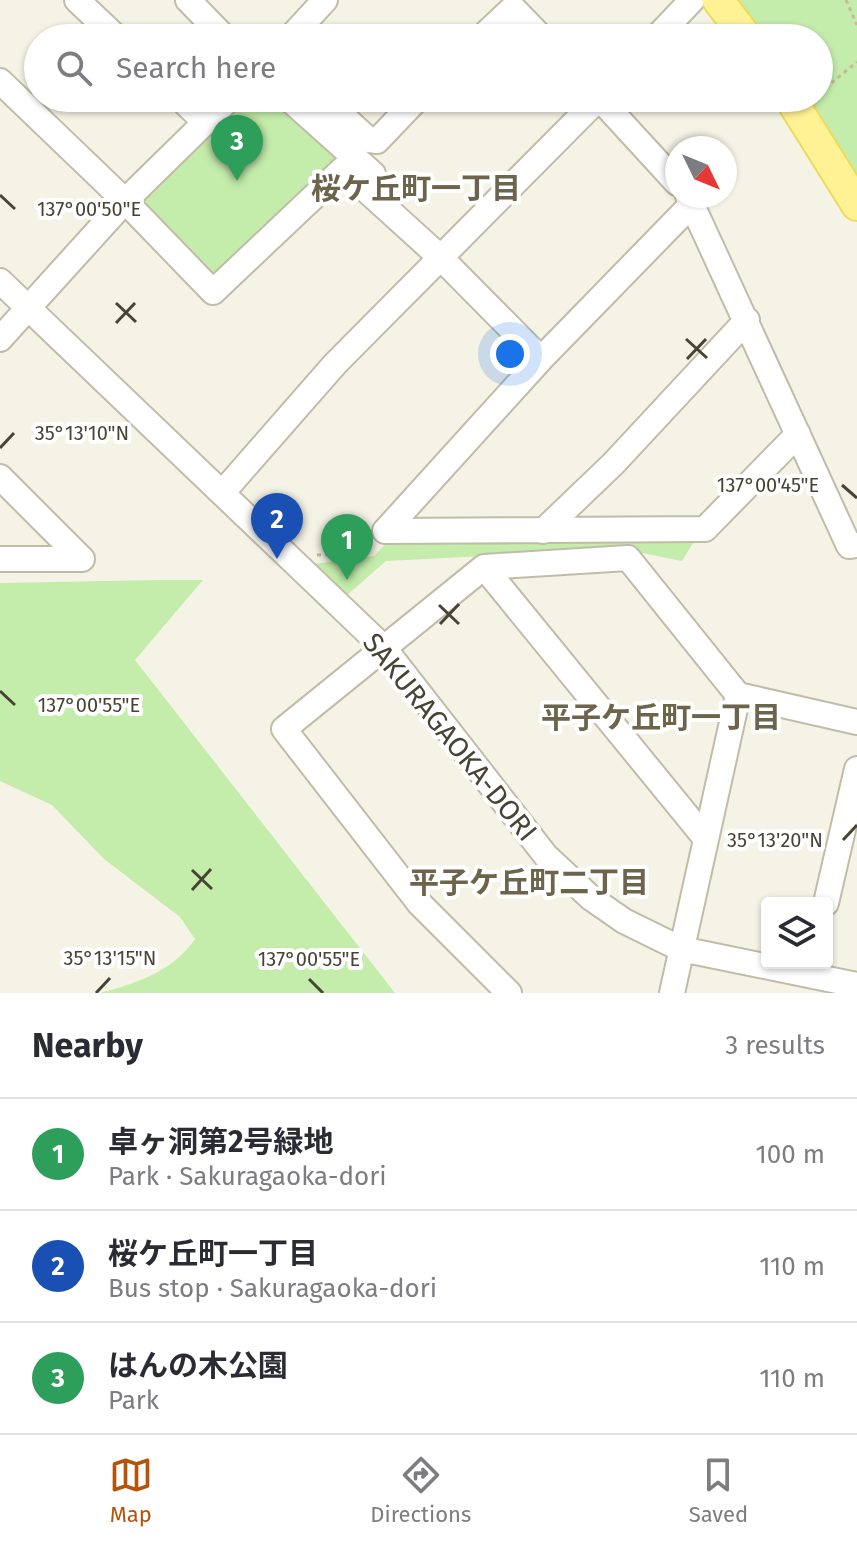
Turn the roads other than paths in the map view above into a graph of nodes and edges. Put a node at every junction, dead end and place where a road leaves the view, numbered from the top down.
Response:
1 (77, 0) edge
2 (188, 0) edge
3 (325, 0) edge
4 (692, 0) edge
5 (718, 0) edge
6 (511, 4) edge
7 (102, 24) edge
8 (211, 24) edge
9 (303, 24) edge
10 (493, 24) edge
11 (529, 24) edge
12 (669, 24) edge
13 (736, 24) edge
14 (0, 81) edge
15 (24, 104) edge
16 (32, 112) edge
17 (195, 112) edge
18 (214, 112) edge
19 (302, 112) edge
20 (338, 112) edge
21 (405, 112) edge
22 (585, 112) edge
23 (612, 112) edge
24 (799, 112) edge
25 (204, 121) junction
26 (665, 170) edge
27 (125, 201) junction
28 (857, 205) edge
29 (682, 208) edge
30 (694, 208) edge
31 (447, 252) junction
32 (0, 281) edge
33 (29, 308) junction
34 (747, 320) junction
35 (0, 339) edge
36 (541, 359) junction
37 (798, 434) junction
38 (0, 477) edge
39 (223, 492) junction
40 (543, 531) junction
41 (857, 545) edge
42 (0, 559) edge
43 (484, 567) junction
44 (384, 648) junction
45 (738, 695) junction
46 (857, 722) edge
47 (857, 769) edge
48 (706, 839) junction
49 (827, 897) edge
50 (681, 949) junction
51 (809, 977) edge
52 (857, 985) edge
53 (509, 993) edge
54 (672, 993) edge

1 - 7 street
2 - 8 street
3 - 9 street
4 - 12 street
5 - 13 main road
6 - 10 street
6 - 11 street
14 - 15 street
16 - 27 street
17 - 25 street
18 - 25 street
19 - 31 street
20 - 21 street
22 - 31 street
23 - 26 street
24 - 28 main road
25 - 27 street
27 - 31 street
27 - 33 street
29 - 36 street
30 - 34 street
31 - 36 street
31 - 39 street
32 - 33 street, SAKURAGAOKA-DORI
33 - 35 street
33 - 39 street, SAKURAGAOKA-DORI
34 - 37 street
34 - 40 street
36 - 40 street
37 - 40 street
37 - 41 street
38 - 42 street
39 - 44 street, SAKURAGAOKA-DORI
43 - 44 street
43 - 45 street
43 - 48 street
44 - 50 street, SAKURAGAOKA-DORI
44 - 53 street
45 - 46 street
45 - 48 street
47 - 49 street
48 - 50 street
50 - 51 street, SAKURAGAOKA-DORI
50 - 54 street
51 - 52 street, SAKURAGAOKA-DORI

